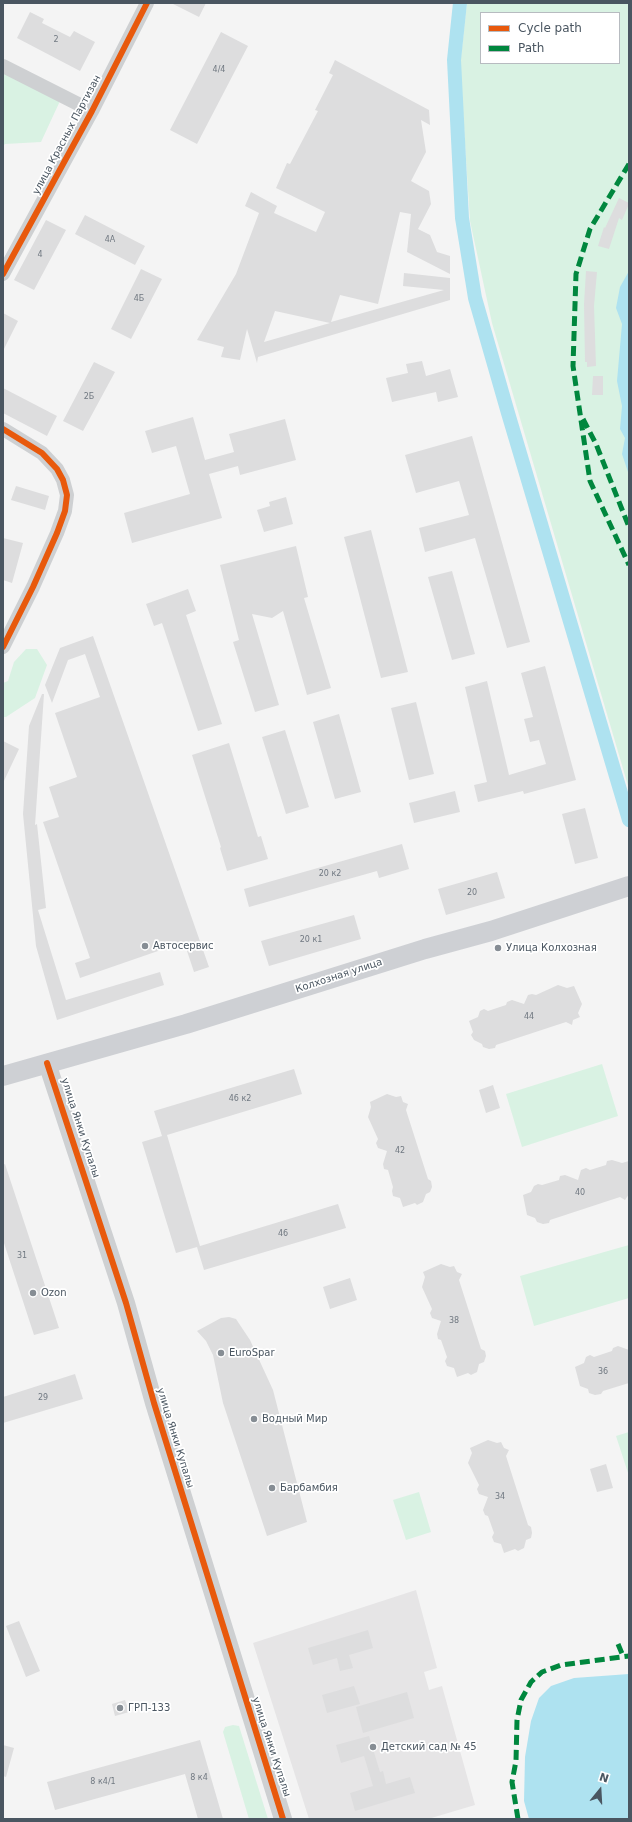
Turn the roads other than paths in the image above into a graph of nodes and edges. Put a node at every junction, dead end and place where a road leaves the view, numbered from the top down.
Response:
1 (147, 3) edge
2 (3, 66) edge
3 (92, 111) junction
4 (3, 274) edge
5 (3, 429) edge
6 (3, 647) edge
7 (627, 886) edge
8 (47, 1063) junction
9 (3, 1076) edge
10 (283, 1819) edge

1 - 3 street, улица Красных Партизан
2 - 3 street
3 - 4 street, улица Красных Партизан
5 - 6 street
7 - 8 main road, Колхозная улица
8 - 9 main road, Колхозная улица
8 - 10 street, улица Янки Купалы

